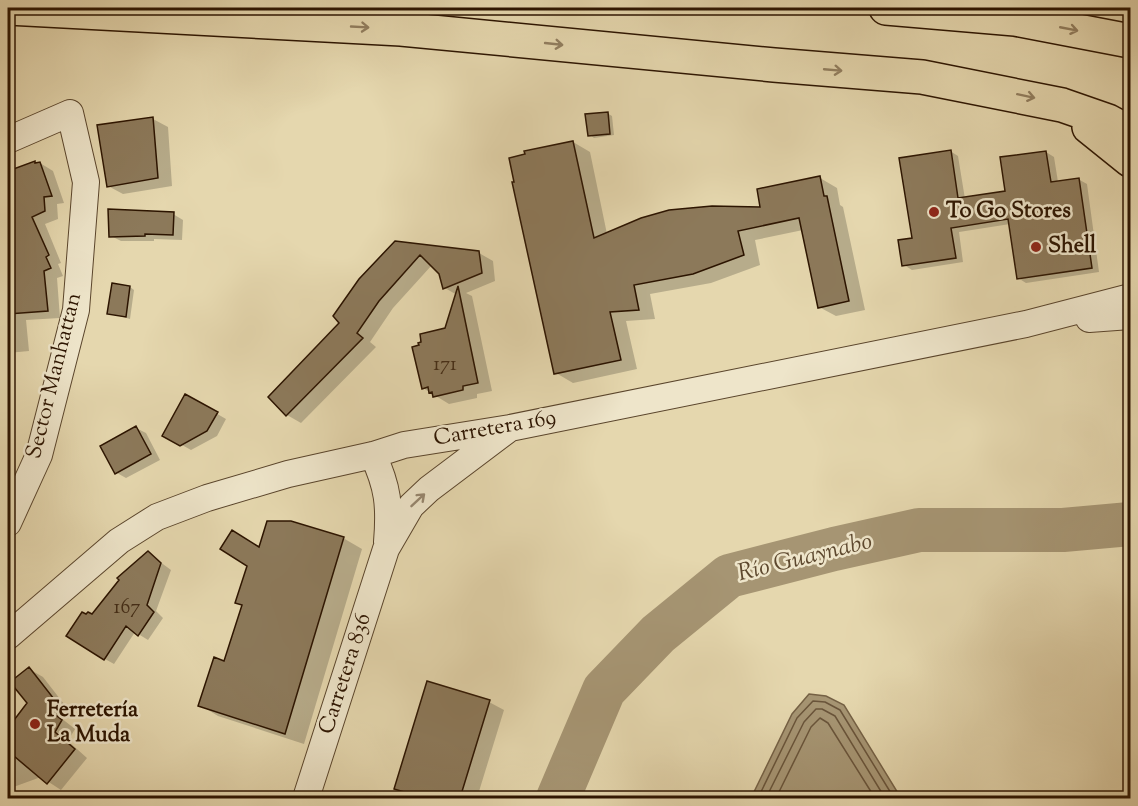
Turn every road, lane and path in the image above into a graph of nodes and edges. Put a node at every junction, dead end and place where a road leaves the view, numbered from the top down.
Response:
1 (8, 8) edge
2 (886, 8) edge
3 (1131, 41) edge
4 (1062, 105) junction
5 (1131, 133) edge
6 (8, 140) edge
7 (1131, 160) edge
8 (1131, 297) edge
9 (1131, 316) edge
10 (1026, 324) junction
11 (510, 428) junction
12 (373, 455) junction
13 (8, 523) edge
14 (386, 549) junction
15 (8, 636) edge
16 (306, 798) edge

1 -> 4 highway
2 -> 3 highway
4 - 5 highway
4 - 7 highway
6 - 13 street, Sector Manhattan
8 - 10 street, Carretera 169
9 - 10 street, Carretera 169
10 - 11 street, Carretera 169
11 - 12 street, Carretera 169
14 -> 11 street, Carretera 836
12 - 14 street, Carretera 836
12 - 15 street, Carretera 169
14 - 16 street, Carretera 836

